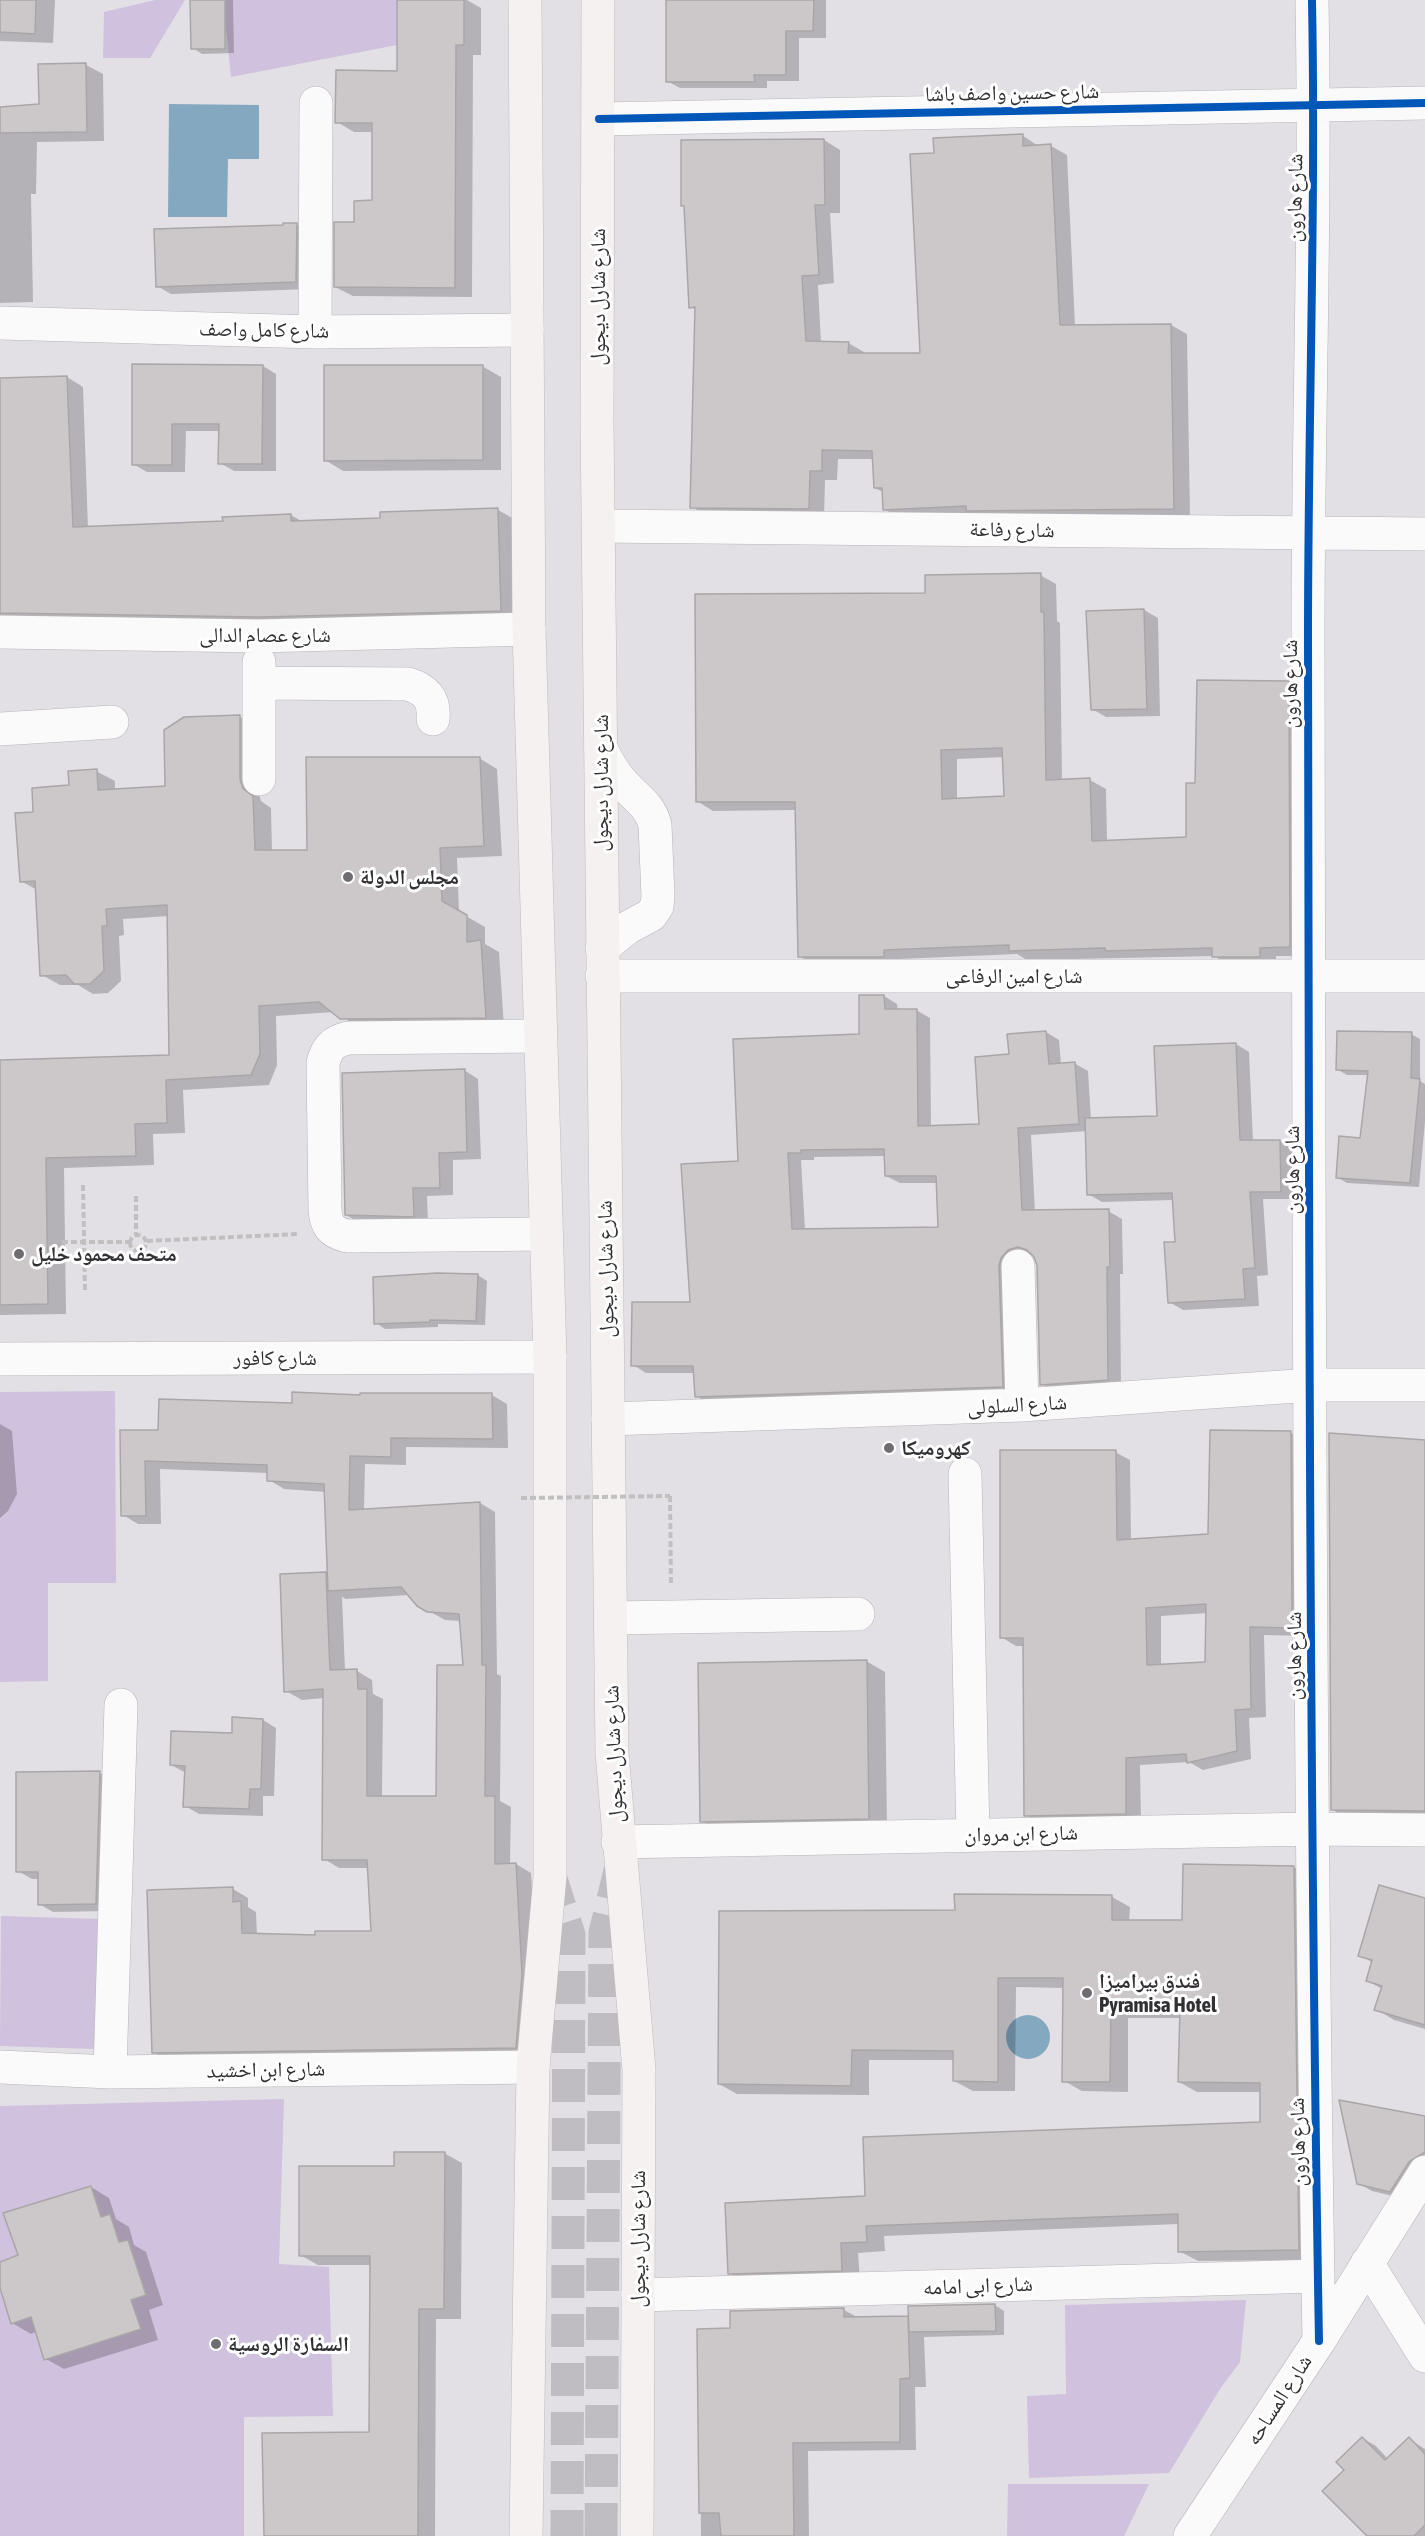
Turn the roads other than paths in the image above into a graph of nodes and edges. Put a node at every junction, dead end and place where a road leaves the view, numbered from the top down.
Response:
1 (525, 0) edge
2 (598, 0) edge
3 (1312, 0) edge
4 (316, 103) dead end
5 (1425, 103) edge
6 (1314, 105) junction
7 (599, 119) junction
8 (0, 322) edge
9 (527, 330) junction
10 (315, 332) junction
11 (599, 526) junction
12 (1308, 532) junction
13 (1425, 534) edge
14 (529, 629) junction
15 (0, 632) edge
16 (259, 636) junction
17 (259, 683) junction
18 (433, 719) dead end
19 (112, 722) dead end
20 (0, 729) edge
21 (601, 749) junction
22 (259, 779) dead end
23 (602, 962) junction
24 (1308, 976) junction
25 (1425, 976) edge
26 (540, 1036) junction
27 (546, 1234) junction
28 (1018, 1266) dead end
29 (550, 1357) junction
30 (0, 1359) edge
31 (1311, 1385) junction
32 (1425, 1385) edge
33 (1022, 1405) junction
34 (608, 1419) junction
35 (965, 1474) dead end
36 (858, 1614) dead end
37 (611, 1618) junction
38 (121, 1706) dead end
39 (1313, 1829) junction
40 (1425, 1830) edge
41 (973, 1835) junction
42 (618, 1842) junction
43 (0, 2067) edge
44 (533, 2067) junction
45 (110, 2072) junction
46 (1425, 2172) edge
47 (1367, 2263) junction
48 (1318, 2276) junction
49 (638, 2295) junction
50 (1319, 2341) junction
51 (1425, 2356) edge
52 (526, 2536) edge
53 (637, 2536) edge
54 (1190, 2536) edge

1 - 9 main road
2 - 7 main road, شارع شارل ديجول
3 - 6 street, شارع هارون
4 - 10 street
5 - 6 street, شارع حسين واصف باشا
6 - 7 street, شارع حسين واصف باشا
6 - 12 street, شارع هارون
7 - 11 main road, شارع شارل ديجول
8 - 10 street, شارع كامل واصف
9 - 10 street, شارع كامل واصف
9 - 14 main road
11 - 12 street, شارع رفاعة
11 - 21 main road, شارع شارل ديجول
12 - 13 street, شارع رفاعة
12 - 24 street, شارع هارون
14 - 16 street, شارع عصام الدالى
14 - 26 main road
15 - 16 street, شارع عصام الدالى
16 - 17 street
17 - 18 street
17 - 22 street
19 - 20 street
21 - 23 main road, شارع شارل ديجول
21 - 23 street
23 - 24 street, شارع امين الرفاعى
23 - 34 main road, شارع شارل ديجول
24 - 25 street, شارع امين الرفاعى
24 - 31 street, شارع هارون
26 - 27 main road
26 - 27 street
27 - 29 main road
28 - 33 street
29 - 30 street, شارع كافور
29 - 44 main road
31 - 32 street, شارع السلولى
31 - 33 street, شارع السلولى
31 - 39 street, شارع هارون
33 - 34 street, شارع السلولى
34 - 37 main road, شارع شارل ديجول
35 - 41 street
36 - 37 street
37 - 42 main road, شارع شارل ديجول
38 - 45 street
39 - 40 street, شارع ابن مروان
39 - 41 street, شارع ابن مروان
39 - 48 street, شارع هارون
41 - 42 street, شارع ابن مروان
42 - 49 main road, شارع شارل ديجول
43 - 45 street, شارع ابن اخشيد
44 - 45 street, شارع ابن اخشيد
44 - 52 main road
46 - 47 street, شارع المساحه
47 - 50 street, شارع المساحه
47 - 51 street
48 - 49 street, شارع ابى امامه
48 - 50 street, شارع هارون
49 - 53 main road, شارع شارل ديجول
50 - 54 street, شارع المساحه

